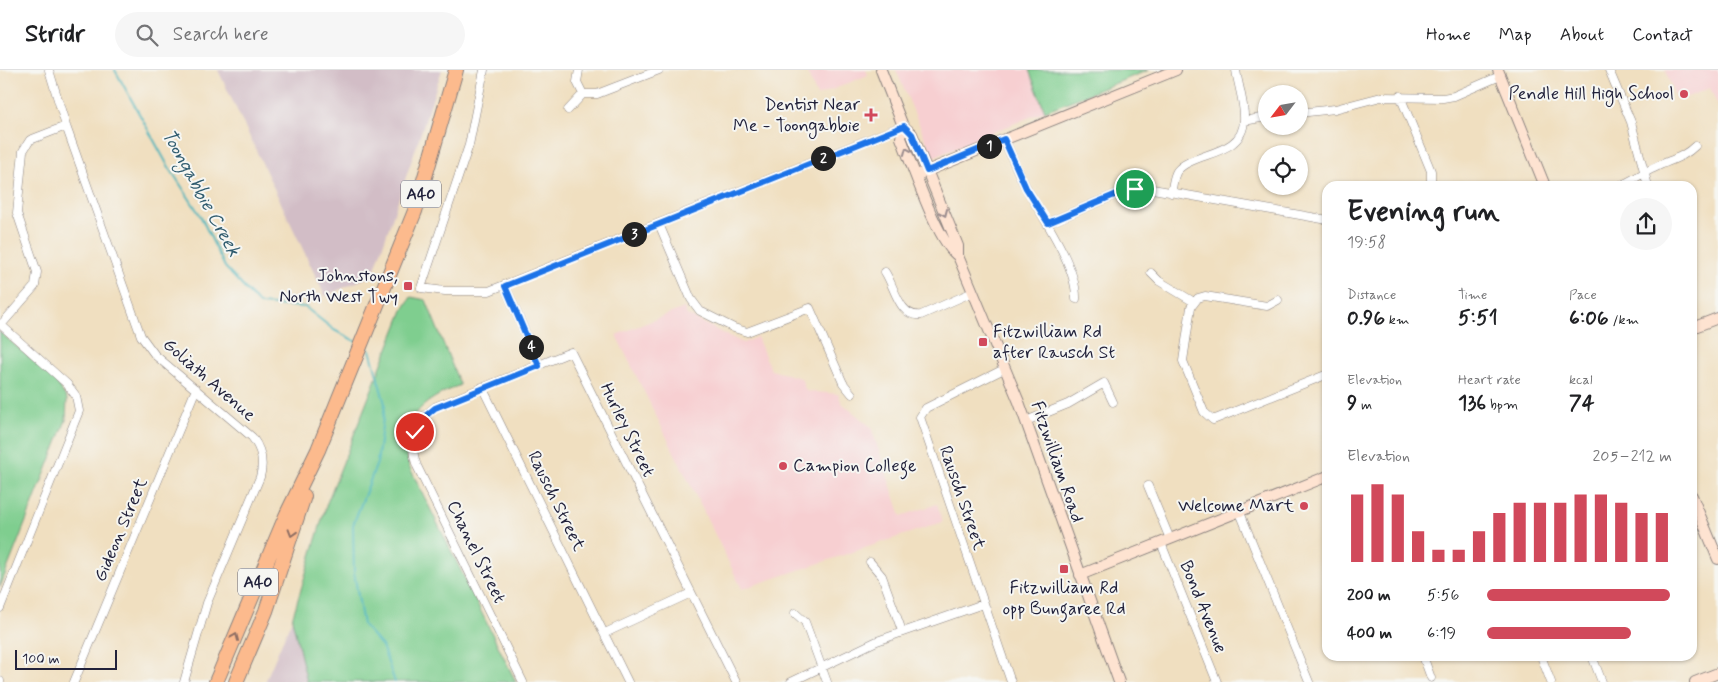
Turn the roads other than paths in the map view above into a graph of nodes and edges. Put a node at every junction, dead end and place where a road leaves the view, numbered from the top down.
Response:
1 (49, 70) edge
2 (456, 70) edge
3 (484, 70) edge
4 (580, 70) edge
5 (659, 70) edge
6 (881, 70) edge
7 (1176, 70) edge
8 (1236, 70) edge
9 (1609, 70) edge
10 (1499, 73) edge
11 (583, 94) junction
12 (1400, 96) junction
13 (568, 110) dead end
14 (1308, 112) edge
15 (1258, 118) edge
16 (1244, 121) junction
17 (66, 126) junction
18 (904, 126) junction
19 (1004, 139) junction
20 (1695, 146) dead end
21 (927, 171) junction
22 (917, 175) junction
23 (1644, 175) junction
24 (1431, 181) edge
25 (1543, 181) edge
26 (1630, 181) edge
27 (1646, 181) edge
28 (1171, 193) junction
29 (1322, 219) edge
30 (1048, 223) junction
31 (659, 224) junction
32 (958, 256) junction
33 (885, 272) dead end
34 (1151, 273) dead end
35 (505, 286) junction
36 (973, 292) junction
37 (1076, 299) dead end
38 (1278, 300) dead end
39 (1194, 302) junction
40 (1718, 318) edge
41 (0, 325) edge
42 (1697, 326) edge
43 (539, 366) junction
44 (1004, 369) junction
45 (1322, 376) edge
46 (482, 387) junction
47 (196, 388) junction
48 (852, 394) dead end
49 (1113, 402) dead end
50 (1026, 421) junction
51 (415, 432) joint
52 (318, 450) junction
53 (1322, 478) edge
54 (1148, 486) dead end
55 (1697, 508) edge
56 (1240, 510) junction
57 (1165, 541) junction
58 (1718, 559) edge
59 (870, 562) dead end
60 (1080, 575) junction
61 (691, 593) junction
62 (983, 604) junction
63 (0, 608) edge
64 (795, 613) dead end
65 (902, 631) junction
66 (605, 633) junction
67 (1425, 661) edge
68 (1543, 661) edge
69 (1594, 661) edge
70 (821, 666) junction
71 (1718, 673) edge
72 (1432, 678) dead end
73 (74, 682) edge
74 (184, 682) edge
75 (216, 682) edge
76 (236, 682) edge
77 (523, 682) edge
78 (628, 682) edge
79 (736, 682) edge
80 (791, 682) edge
81 (827, 682) edge
82 (1011, 682) edge
83 (1118, 682) edge
84 (1217, 682) edge
85 (1309, 682) edge
86 (1551, 682) edge
87 (1602, 682) edge
88 (1695, 682) edge

1 - 17 street, Goliath Avenue
2 - 52 highway, A40
3 - 35 street
4 - 11 street
5 - 11 street
6 - 18 main road, Fitzwilliam Road
7 - 19 main road
8 - 16 street
9 - 23 street
10 - 12 street
10 - 25 main road
11 - 13 street
12 - 14 street
12 - 24 street
15 - 16 street
16 - 28 street
17 - 41 street
17 - 47 street, Goliath Avenue
18 - 21 main road, Fitzwilliam Road
22 -> 18 main road, Fitzwilliam Road
18 - 31 street
19 - 21 main road
19 - 30 street
20 - 23 street
21 - 22 main road
21 -> 32 main road, Fitzwilliam Road
22 - 32 main road, Fitzwilliam Road
23 - 26 street
23 - 27 street
28 - 29 street
28 - 30 street
30 - 37 street
31 - 35 street
31 - 48 street
32 - 36 main road, Fitzwilliam Road
33 - 36 street
34 - 39 street
35 - 43 street
36 - 44 main road, Fitzwilliam Road
38 - 39 street
39 - 45 street
40 - 42 main road
41 - 63 street
43 - 46 street, Hurley Street
43 - 61 street, Hurley Street
44 - 50 main road, Fitzwilliam Road
44 - 62 street, Rausch Street
46 - 51 street, Hurley Street
46 - 66 street, Rausch Street
47 - 73 street, Gideon Street
47 - 74 street, Goliath Avenue
49 - 50 street
50 - 60 main road, Fitzwilliam Road
51 - 77 street, Chanel Street
75 -> 52 highway, A40
52 -> 76 highway, A40
53 - 56 main road
54 - 57 street, Bond Avenue
55 - 58 main road
56 - 57 main road
56 - 85 street
57 - 60 main road
57 - 84 street, Bond Avenue
59 - 65 street
60 - 83 main road, Fitzwilliam Road
61 - 66 street
61 - 79 street, Hurley Street
62 - 65 street
62 - 82 street, Rausch Street
64 - 70 street
65 - 70 street
66 - 78 street, Rausch Street
67 - 72 street
68 - 86 street
69 - 87 street
70 - 80 street
70 - 81 street
71 - 88 main road

